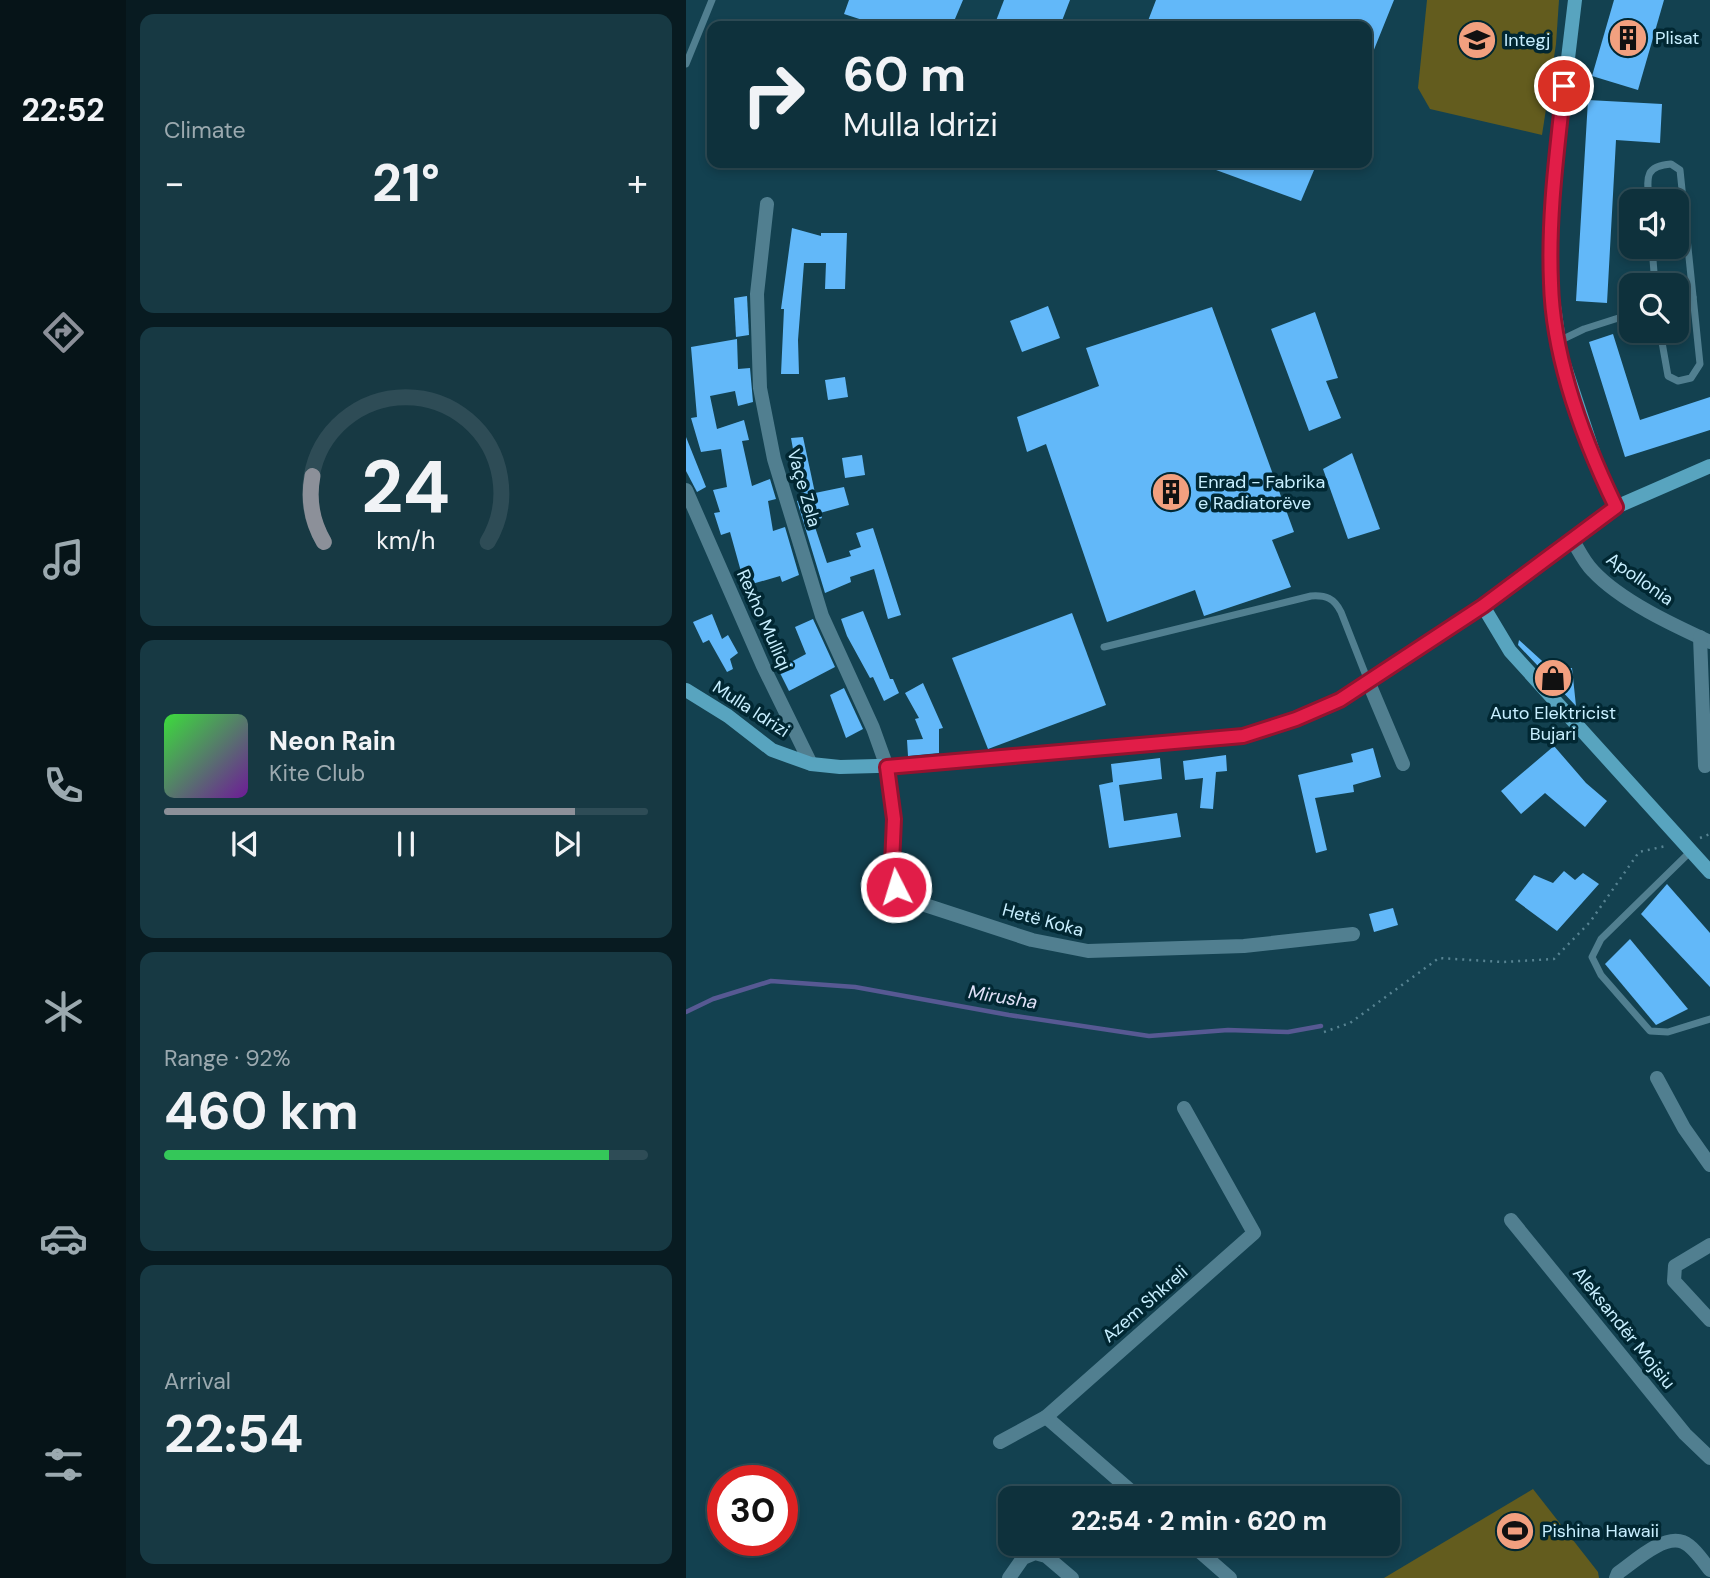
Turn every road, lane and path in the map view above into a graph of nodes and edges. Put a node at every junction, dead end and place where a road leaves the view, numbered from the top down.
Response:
1 (712, 0) edge
2 (1574, 2) edge
3 (686, 64) edge
4 (1648, 189) edge
5 (1682, 189) edge
6 (767, 204) dead end
7 (1689, 258) edge
8 (1693, 297) junction
9 (1689, 298) edge
10 (1619, 318) edge
11 (1559, 342) junction
12 (1662, 343) edge
13 (1710, 466) edge
14 (686, 490) edge
15 (1616, 507) junction
16 (1572, 538) junction
17 (1483, 606) junction
18 (1705, 640) edge
19 (1104, 647) dead end
20 (1368, 681) junction
21 (686, 690) edge
22 (811, 764) junction
23 (1403, 765) dead end
24 (1705, 766) dead end
25 (887, 767) junction
26 (1687, 847) junction
27 (1710, 872) edge
28 (1353, 934) dead end
29 (1710, 1019) edge
30 (1324, 1032) dead end
31 (1657, 1078) dead end
32 (1185, 1108) dead end
33 (1710, 1165) edge
34 (1511, 1220) dead end
35 (1710, 1245) edge
36 (1710, 1320) edge
37 (1046, 1417) junction
38 (1000, 1442) dead end
39 (1710, 1458) edge
40 (1125, 1486) edge
41 (1205, 1556) edge
42 (1710, 1570) edge
43 (1009, 1578) edge
44 (1072, 1578) edge
45 (1230, 1578) edge
46 (1616, 1578) edge

1 - 3 lane
2 - 11 street
4 - 5 lane
6 - 25 street, Vaçe Zela
7 - 8 lane
8 - 9 lane
8 - 12 lane
10 - 11 lane
11 - 15 street
13 - 15 street, Mulla Idrizi
14 - 22 street, Rexho Mulliqi
15 - 16 street, Mulla Idrizi
16 - 17 street, Mulla Idrizi
16 - 18 street, Apollonia
17 - 20 street, Mulla Idrizi
17 - 26 street
18 - 24 street, Apollonia
19 - 20 lane
20 - 23 street
20 - 25 street, Mulla Idrizi
21 - 22 street, Mulla Idrizi
22 - 25 street, Mulla Idrizi
25 - 28 street, Hetë Koka
26 - 27 street
26 - 29 lane
26 - 30 path
31 - 33 street
32 - 37 street, Azem Shkreli
34 - 39 street, Aleksandër Mojsiu
35 - 36 street
37 - 38 street
37 - 40 street
41 - 45 street
42 - 46 street
43 - 44 street

